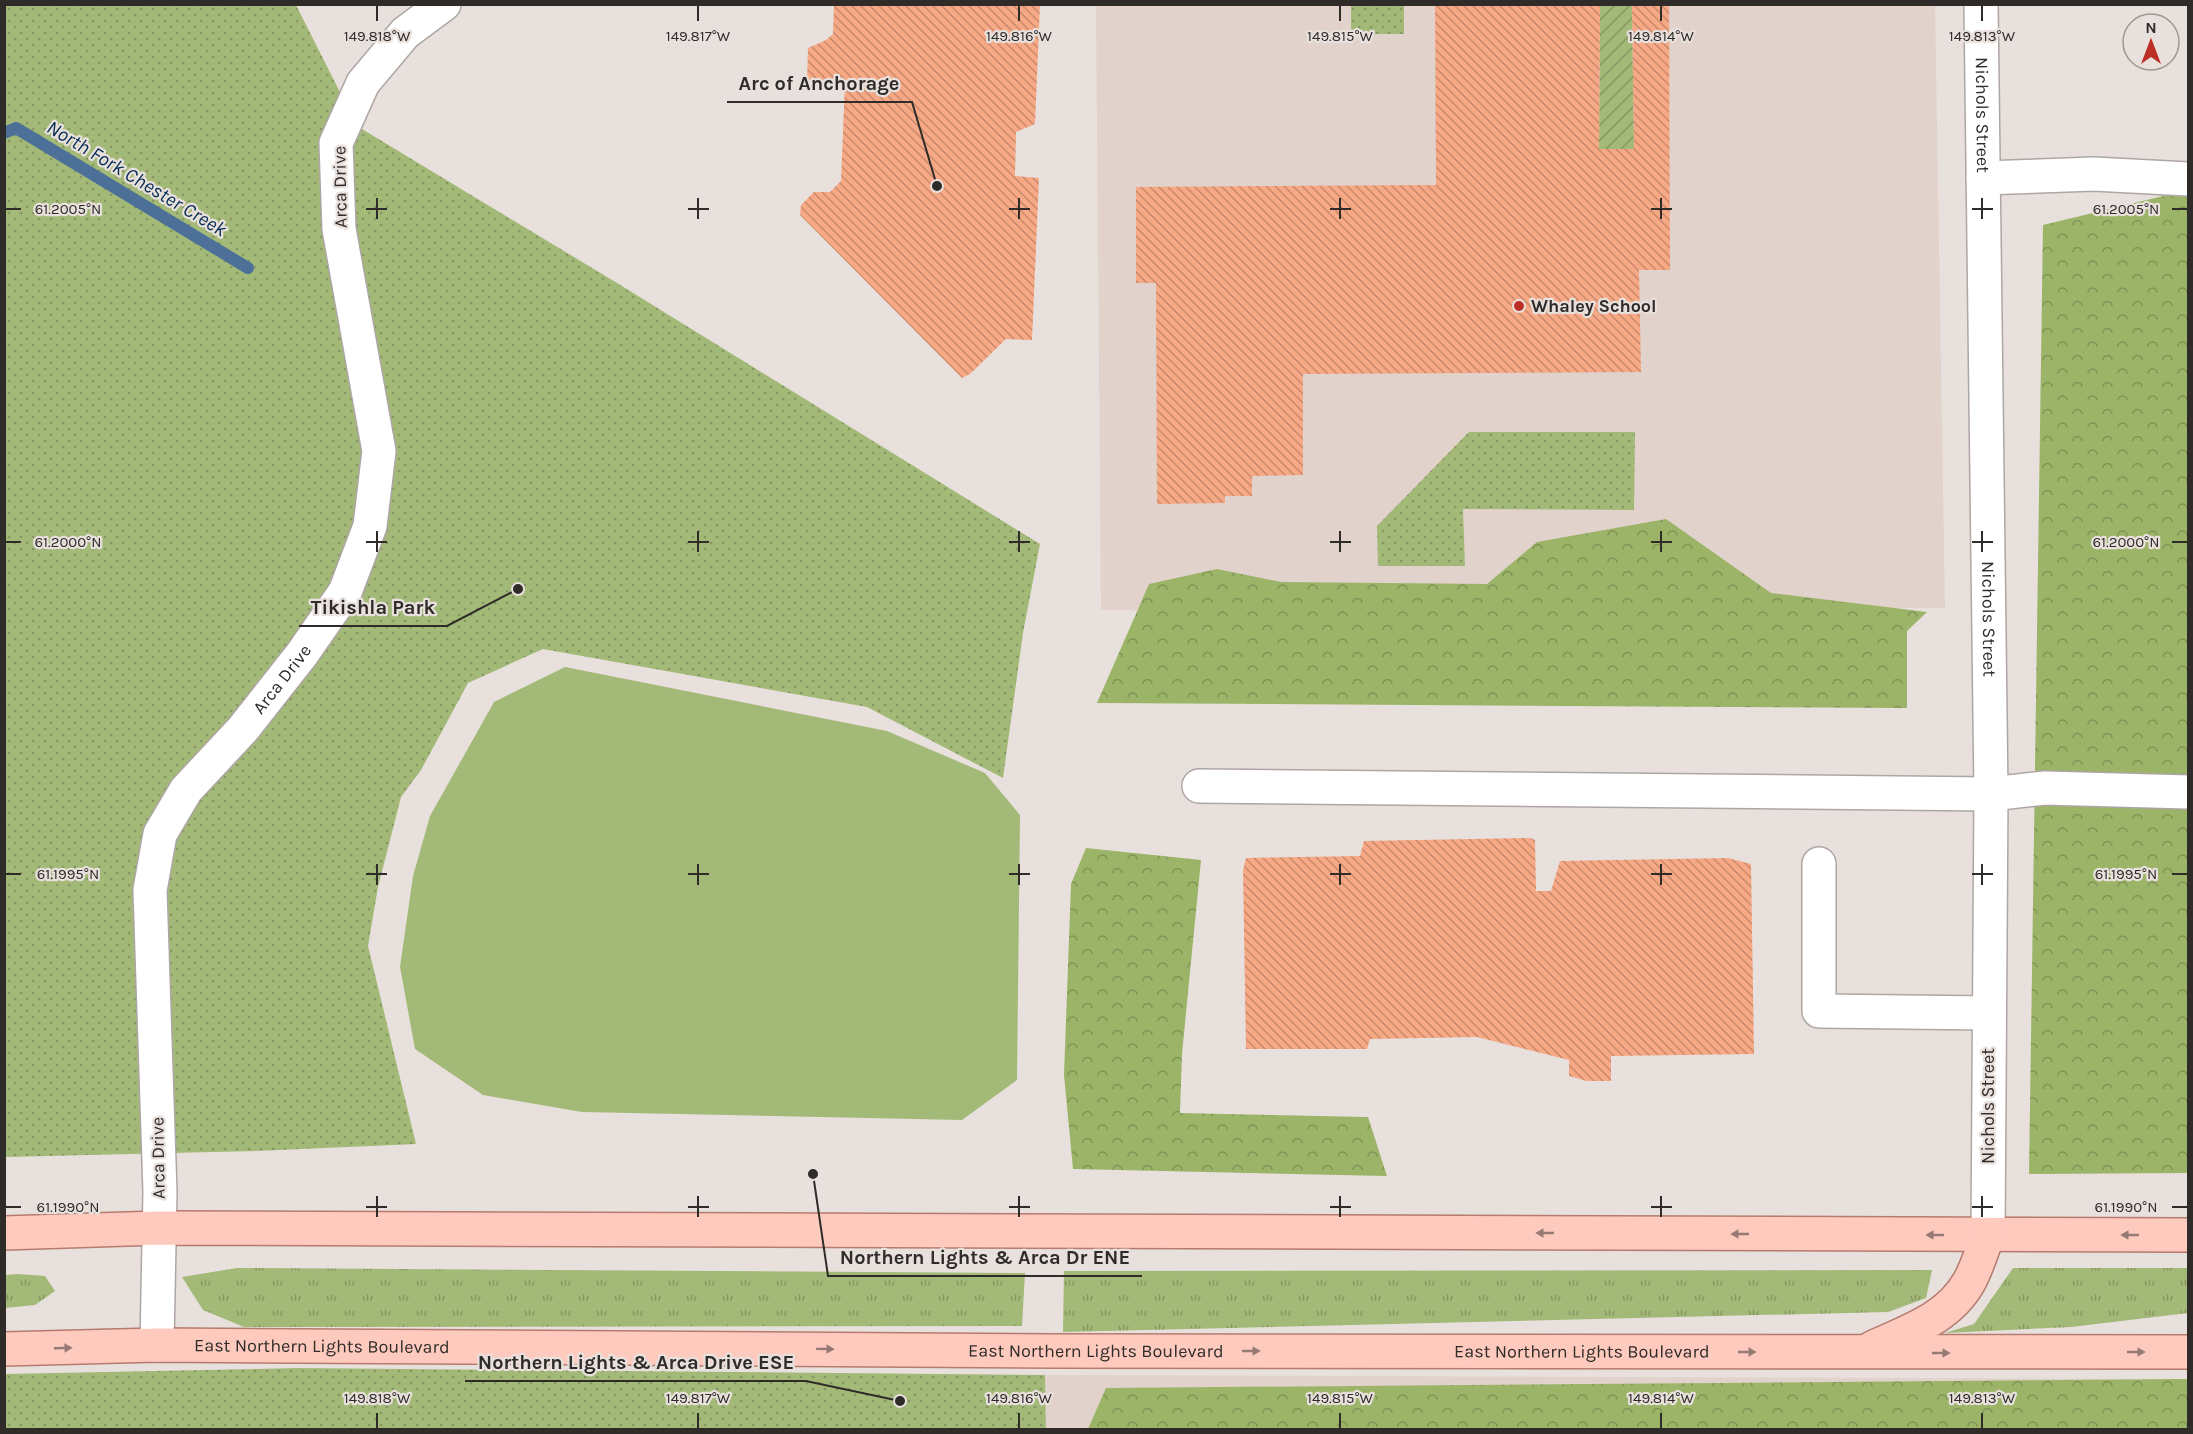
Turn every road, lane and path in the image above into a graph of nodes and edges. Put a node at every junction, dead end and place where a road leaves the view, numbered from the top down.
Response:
1 (444, 4) edge
2 (1981, 4) edge
3 (1983, 178) junction
4 (2188, 179) edge
5 (1199, 786) dead end
6 (2188, 792) edge
7 (1991, 794) junction
8 (1819, 864) dead end
9 (1989, 1013) junction
10 (158, 1228) junction
11 (4, 1233) edge
12 (1988, 1235) junction
13 (2188, 1235) edge
14 (157, 1345) junction
15 (4, 1349) edge
16 (2188, 1352) edge
17 (1862, 1353) junction

1 - 10 street, Arca Drive
2 - 3 street, Nichols Street
3 - 4 street
3 - 7 street, Nichols Street
5 - 7 street
6 - 7 street
7 - 9 street, Nichols Street
8 - 9 street
9 - 12 street, Nichols Street
10 - 11 main road
12 -> 10 main road
10 - 14 street, Arca Drive
13 -> 12 main road
12 - 17 main road
15 -> 14 main road, East Northern Lights Boulevard
14 -> 17 main road, East Northern Lights Boulevard
17 -> 16 main road, East Northern Lights Boulevard

